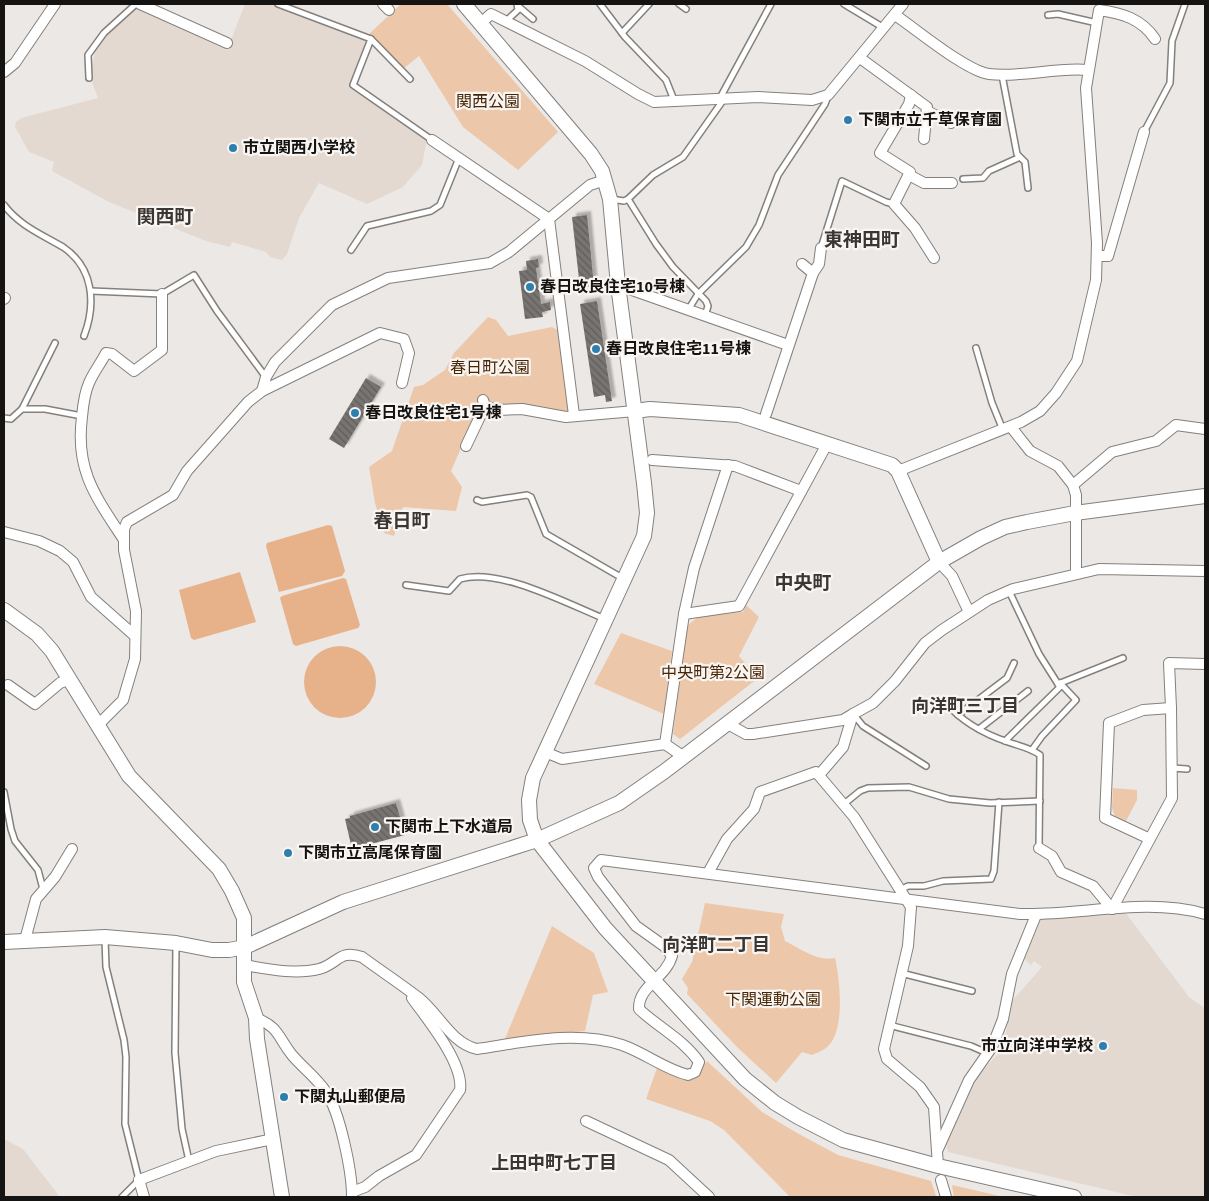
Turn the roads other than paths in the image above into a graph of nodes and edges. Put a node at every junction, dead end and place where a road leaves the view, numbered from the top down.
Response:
1 (55, 4) edge
2 (138, 4) edge
3 (278, 4) edge
4 (464, 4) edge
5 (600, 4) edge
6 (649, 4) edge
7 (679, 4) edge
8 (771, 4) edge
9 (844, 4) edge
10 (903, 4) edge
11 (1185, 4) edge
12 (518, 5) edge
13 (154, 6) edge
14 (686, 9) dead end
15 (895, 15) junction
16 (1048, 15) dead end
17 (533, 19) dead end
18 (505, 22) junction
19 (1097, 23) junction
20 (481, 24) junction
21 (884, 28) junction
22 (622, 33) junction
23 (371, 39) junction
24 (1155, 39) dead end
25 (228, 43) dead end
26 (860, 58) junction
27 (1088, 70) junction
28 (4, 72) edge
29 (1002, 75) junction
30 (89, 78) dead end
31 (410, 79) dead end
32 (828, 95) junction
33 (911, 95) junction
34 (722, 98) junction
35 (674, 100) junction
36 (927, 111) junction
37 (951, 123) dead end
38 (1144, 132) joint
39 (924, 139) dead end
40 (432, 140) joint
41 (460, 157) junction
42 (1018, 158) junction
43 (909, 175) junction
44 (963, 179) dead end
45 (605, 180) junction
46 (952, 183) dead end
47 (1028, 188) dead end
48 (610, 199) junction
49 (628, 199) junction
50 (894, 204) junction
51 (4, 206) edge
52 (549, 219) junction
53 (821, 248) joint
54 (351, 250) dead end
55 (1097, 256) junction
56 (934, 258) dead end
57 (802, 264) dead end
58 (813, 273) junction
59 (618, 285) junction
60 (91, 291) junction
61 (162, 294) junction
62 (698, 294) junction
63 (688, 310) junction
64 (705, 316) junction
65 (84, 336) dead end
66 (55, 343) dead end
67 (788, 345) junction
68 (976, 348) dead end
69 (266, 377) junction
70 (402, 383) dead end
71 (262, 390) junction
72 (22, 409) junction
73 (635, 411) junction
74 (766, 414) dead end
75 (574, 415) junction
76 (82, 416) junction
77 (4, 418) edge
78 (1205, 428) edge
79 (1007, 429) junction
80 (828, 444) junction
81 (466, 446) dead end
82 (652, 460) dead end
83 (728, 465) junction
84 (898, 471) junction
85 (1073, 485) junction
86 (801, 491) junction
87 (1205, 496) edge
88 (477, 500) dead end
89 (1075, 512) junction
90 (4, 532) edge
91 (124, 541) junction
92 (939, 562) junction
93 (1205, 571) edge
94 (1076, 574) junction
95 (624, 580) junction
96 (406, 585) dead end
97 (1009, 591) junction
98 (4, 610) edge
99 (969, 612) junction
100 (684, 614) junction
101 (606, 619) junction
102 (136, 636) junction
103 (1123, 658) dead end
104 (1014, 663) dead end
105 (1205, 664) edge
106 (70, 679) junction
107 (1059, 684) junction
108 (8, 685) dead end
109 (1028, 690) dead end
110 (945, 702) dead end
111 (1171, 708) junction
112 (853, 714) junction
113 (958, 715) junction
114 (726, 723) junction
115 (98, 725) junction
116 (979, 729) junction
117 (1005, 741) junction
118 (665, 744) junction
119 (1032, 750) junction
120 (544, 752) junction
121 (684, 756) junction
122 (926, 766) dead end
123 (1172, 768) junction
124 (1188, 769) dead end
125 (819, 775) junction
126 (4, 792) edge
127 (1040, 801) junction
128 (999, 802) junction
129 (844, 804) junction
130 (1150, 839) junction
131 (537, 840) junction
132 (1039, 848) joint
133 (72, 849) dead end
134 (708, 873) junction
135 (43, 889) junction
136 (900, 890) junction
137 (908, 900) junction
138 (1112, 909) junction
139 (1036, 914) junction
140 (1205, 914) edge
141 (105, 937) junction
142 (24, 940) junction
143 (4, 942) edge
144 (176, 943) junction
145 (245, 947) junction
146 (244, 965) junction
147 (901, 972) junction
148 (654, 983) junction
149 (403, 987) junction
150 (972, 991) dead end
151 (256, 1018) junction
152 (888, 1025) junction
153 (987, 1053) junction
154 (586, 1121) dead end
155 (272, 1139) junction
156 (938, 1148) junction
157 (189, 1161) junction
158 (939, 1173) junction
159 (139, 1180) junction
160 (352, 1194) edge
161 (122, 1197) edge
162 (144, 1197) edge
163 (282, 1197) edge
164 (709, 1197) edge
165 (946, 1197) edge
166 (1074, 1197) edge

1 - 28 street
2 - 13 street
2 - 30 lane
3 - 23 lane
4 - 20 street
5 - 22 lane
6 - 22 lane
7 - 14 lane
8 - 34 lane
9 - 21 lane
10 - 15 street
11 - 38 lane
12 - 17 lane
12 - 18 lane
13 - 25 street
15 - 21 street
15 - 29 street
16 - 19 lane
18 - 20 street
18 - 35 street
19 - 24 street
19 - 27 street
20 - 45 street
21 - 26 street
22 - 35 lane
23 - 31 lane
23 - 40 lane
26 - 32 street
26 - 33 street
27 - 29 street
27 - 55 street
29 - 42 lane
32 - 34 street
32 - 62 lane
33 - 36 street
33 - 43 street
34 - 35 street
34 - 49 lane
36 - 37 street
36 - 39 street
38 - 55 street
40 - 41 street
41 - 52 street
41 - 54 lane
42 - 44 lane
42 - 47 lane
43 - 46 street
43 - 50 street
45 - 48 street
45 - 52 street
48 - 49 lane
48 - 59 street
49 - 62 lane
50 - 53 lane
50 - 56 street
51 - 60 lane
52 - 69 street
52 - 75 street
53 - 58 street
55 - 79 street
57 - 58 street
58 - 67 street
59 - 63 street
59 - 73 street
60 - 61 lane
60 - 65 lane
61 - 69 lane
61 - 76 street
62 - 63 lane
62 - 64 lane
63 - 64 street
64 - 67 street
66 - 72 lane
67 - 74 street
68 - 79 lane
69 - 71 street
70 - 71 street
71 - 91 street
72 - 76 lane
72 - 77 lane
73 - 75 street
73 - 80 street
73 - 95 street
75 - 81 street
76 - 91 street
78 - 85 street
79 - 84 street
79 - 85 street
80 - 84 street
80 - 86 street
82 - 83 street
83 - 86 street
83 - 100 street
84 - 92 street
85 - 89 street
86 - 100 street
87 - 89 street
88 - 95 lane
89 - 92 street
89 - 94 street
90 - 102 street
91 - 102 street
92 - 99 street
92 - 114 street
93 - 94 street
94 - 97 street
95 - 101 street
96 - 101 lane
97 - 99 street
97 - 107 lane
98 - 106 street
99 - 112 street
100 - 118 street
101 - 120 street
102 - 115 street
103 - 107 lane
104 - 113 lane
105 - 111 street
106 - 108 street
106 - 115 street
107 - 117 lane
107 - 119 lane
109 - 116 lane
110 - 113 lane
111 - 123 street
111 - 130 street
112 - 114 street
112 - 122 lane
112 - 125 street
113 - 116 lane
114 - 121 street
115 - 145 street
116 - 117 lane
117 - 119 lane
118 - 120 street
118 - 121 street
119 - 127 lane
120 - 131 street
121 - 131 street
123 - 124 lane
123 - 130 street
125 - 129 street
125 - 134 street
126 - 135 lane
127 - 128 lane
127 - 132 lane
128 - 129 lane
128 - 136 lane
129 - 136 street
130 - 138 street
131 - 145 street
131 - 148 street
132 - 138 street
133 - 135 street
134 - 137 street
134 - 148 street
135 - 142 street
136 - 137 street
137 - 139 street
137 - 147 street
138 - 139 street
138 - 140 street
139 - 153 street
141 - 142 street
141 - 144 street
141 - 159 lane
142 - 143 street
144 - 145 street
144 - 157 lane
145 - 146 street
146 - 149 street
146 - 151 street
147 - 150 lane
147 - 152 street
148 - 149 street
148 - 158 street
149 - 160 street
151 - 155 street
151 - 160 street
152 - 153 lane
152 - 156 street
153 - 156 street
154 - 164 street
155 - 157 street
155 - 163 street
156 - 158 street
157 - 159 street
158 - 165 street
158 - 166 street
159 - 161 lane
159 - 162 street

